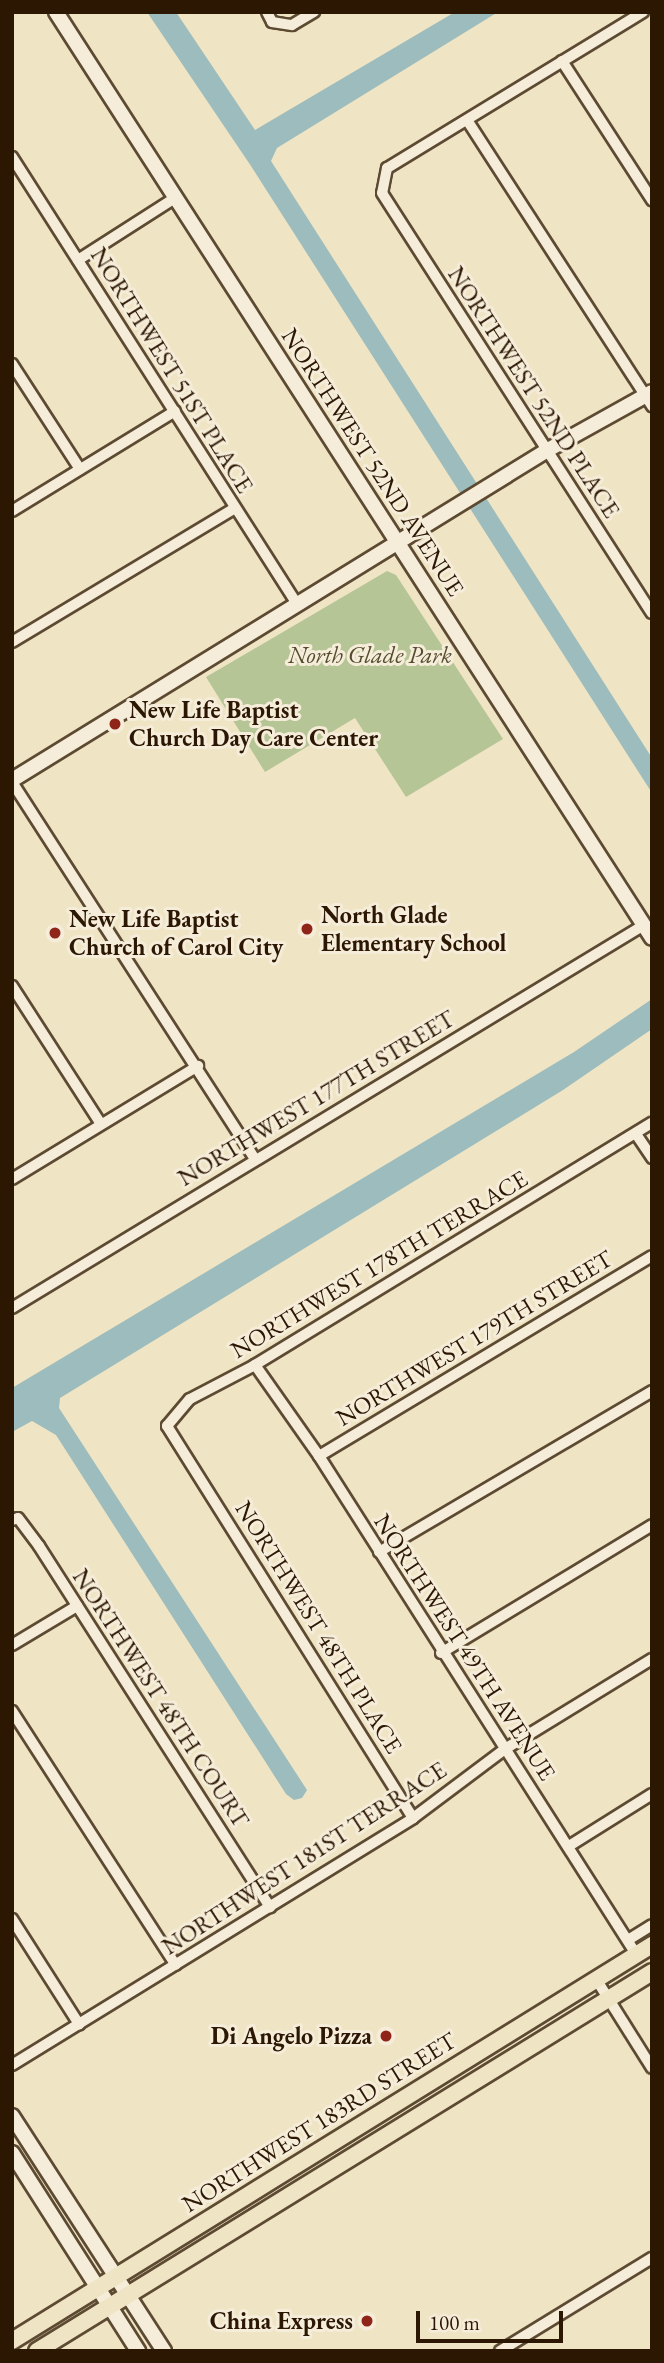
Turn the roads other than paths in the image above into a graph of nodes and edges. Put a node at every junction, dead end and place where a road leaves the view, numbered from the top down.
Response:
1 (56, 12) edge
2 (267, 12) edge
3 (314, 12) edge
4 (643, 12) edge
5 (562, 61) junction
6 (467, 120) junction
7 (12, 157) edge
8 (175, 198) junction
9 (652, 200) edge
10 (78, 260) junction
11 (12, 364) edge
12 (649, 398) edge
13 (175, 411) junction
14 (546, 451) junction
15 (79, 469) junction
16 (235, 508) junction
17 (12, 511) edge
18 (397, 542) junction
19 (297, 604) junction
20 (652, 613) edge
21 (12, 642) edge
22 (12, 781) edge
23 (648, 931) edge
24 (12, 986) edge
25 (198, 1066) junction
26 (652, 1123) edge
27 (101, 1124) junction
28 (636, 1134) junction
29 (254, 1158) junction
30 (652, 1158) edge
31 (12, 1179) edge
32 (652, 1256) edge
33 (12, 1308) edge
34 (255, 1365) junction
35 (652, 1391) edge
36 (318, 1456) junction
37 (188, 1458) joint
38 (12, 1520) edge
39 (652, 1525) edge
40 (379, 1552) junction
41 (77, 1606) junction
42 (12, 1645) edge
43 (441, 1653) junction
44 (652, 1659) edge
45 (12, 1711) edge
46 (505, 1749) junction
47 (652, 1794) edge
48 (413, 1818) junction
49 (569, 1846) junction
50 (270, 1907) junction
51 (12, 1919) edge
52 (652, 1925) edge
53 (628, 1940) junction
54 (652, 1945) edge
55 (636, 1954) junction
56 (176, 1965) junction
57 (650, 1974) edge
58 (596, 1979) junction
59 (608, 1998) junction
60 (79, 2024) junction
61 (12, 2066) edge
62 (652, 2068) edge
63 (396, 2100) junction
64 (12, 2116) edge
65 (342, 2133) junction
66 (369, 2144) junction
67 (12, 2153) edge
68 (329, 2169) junction
69 (652, 2258) edge
70 (115, 2275) junction
71 (97, 2287) junction
72 (127, 2294) junction
73 (109, 2306) junction
74 (12, 2341) edge
75 (37, 2351) edge
76 (138, 2351) edge
77 (163, 2351) edge
78 (500, 2351) edge

1 - 8 street, NORTHWEST 52ND AVENUE
2 - 3 street
4 - 5 street
5 - 6 street
5 - 9 street
6 - 12 street
6 - 14 street, NORTHWEST 52ND PLACE
7 - 10 street, NORTHWEST 51ST PLACE
8 - 10 street
8 - 18 street, NORTHWEST 52ND AVENUE
10 - 13 street, NORTHWEST 51ST PLACE
11 - 15 street
12 - 14 street
13 - 15 street
13 - 16 street, NORTHWEST 51ST PLACE
14 - 18 street
14 - 20 street, NORTHWEST 52ND PLACE
15 - 17 street
16 - 19 street, NORTHWEST 51ST PLACE
16 - 21 street
18 - 19 street
18 - 23 street, NORTHWEST 52ND AVENUE
19 - 22 street
22 - 25 street
23 - 29 street, NORTHWEST 177TH STREET
24 - 27 street
25 - 27 street
25 - 29 street
26 - 28 street, NORTHWEST 178TH TERRACE
27 - 31 street
28 - 30 street
28 - 34 street, NORTHWEST 178TH TERRACE
29 - 33 street, NORTHWEST 177TH STREET
32 - 36 street, NORTHWEST 179TH STREET
34 - 36 street, NORTHWEST 49TH AVENUE
34 - 37 street, NORTHWEST 178TH TERRACE
35 - 40 street
36 - 40 street, NORTHWEST 49TH AVENUE
37 - 48 street, NORTHWEST 48TH PLACE
38 - 41 street, NORTHWEST 48TH COURT
39 - 43 street
40 - 43 street, NORTHWEST 49TH AVENUE
41 - 42 street
41 - 50 street, NORTHWEST 48TH COURT
43 - 46 street, NORTHWEST 49TH AVENUE
44 - 46 street, NORTHWEST 181ST TERRACE
45 - 56 street
46 - 48 street, NORTHWEST 181ST TERRACE
46 - 49 street, NORTHWEST 49TH AVENUE
47 - 49 street
48 - 50 street, NORTHWEST 181ST TERRACE
49 - 53 street, NORTHWEST 49TH AVENUE
50 - 56 street, NORTHWEST 181ST TERRACE
51 - 60 street
52 - 53 street
53 - 55 street, NORTHWEST 49TH AVENUE
54 - 55 main road, NORTHWEST 183RD STREET
55 - 58 main road, NORTHWEST 183RD STREET
56 - 60 street, NORTHWEST 181ST TERRACE
57 - 59 main road, NORTHWEST 183RD STREET
58 - 59 street
58 - 63 main road, NORTHWEST 183RD STREET
59 - 62 street
59 - 66 main road, NORTHWEST 183RD STREET
60 - 61 street, NORTHWEST 181ST TERRACE
63 - 65 main road, NORTHWEST 183RD STREET
63 - 66 main road
64 - 70 street
65 - 68 main road
65 - 70 main road, NORTHWEST 183RD STREET
66 - 68 main road, NORTHWEST 183RD STREET
67 - 71 street
68 - 72 main road, NORTHWEST 183RD STREET
69 - 78 street
70 - 71 main road, NORTHWEST 183RD STREET
70 - 72 street
71 - 73 street
71 - 74 main road, NORTHWEST 183RD STREET
72 - 73 main road, NORTHWEST 183RD STREET
72 - 77 street
73 - 75 main road, NORTHWEST 183RD STREET
73 - 76 street

